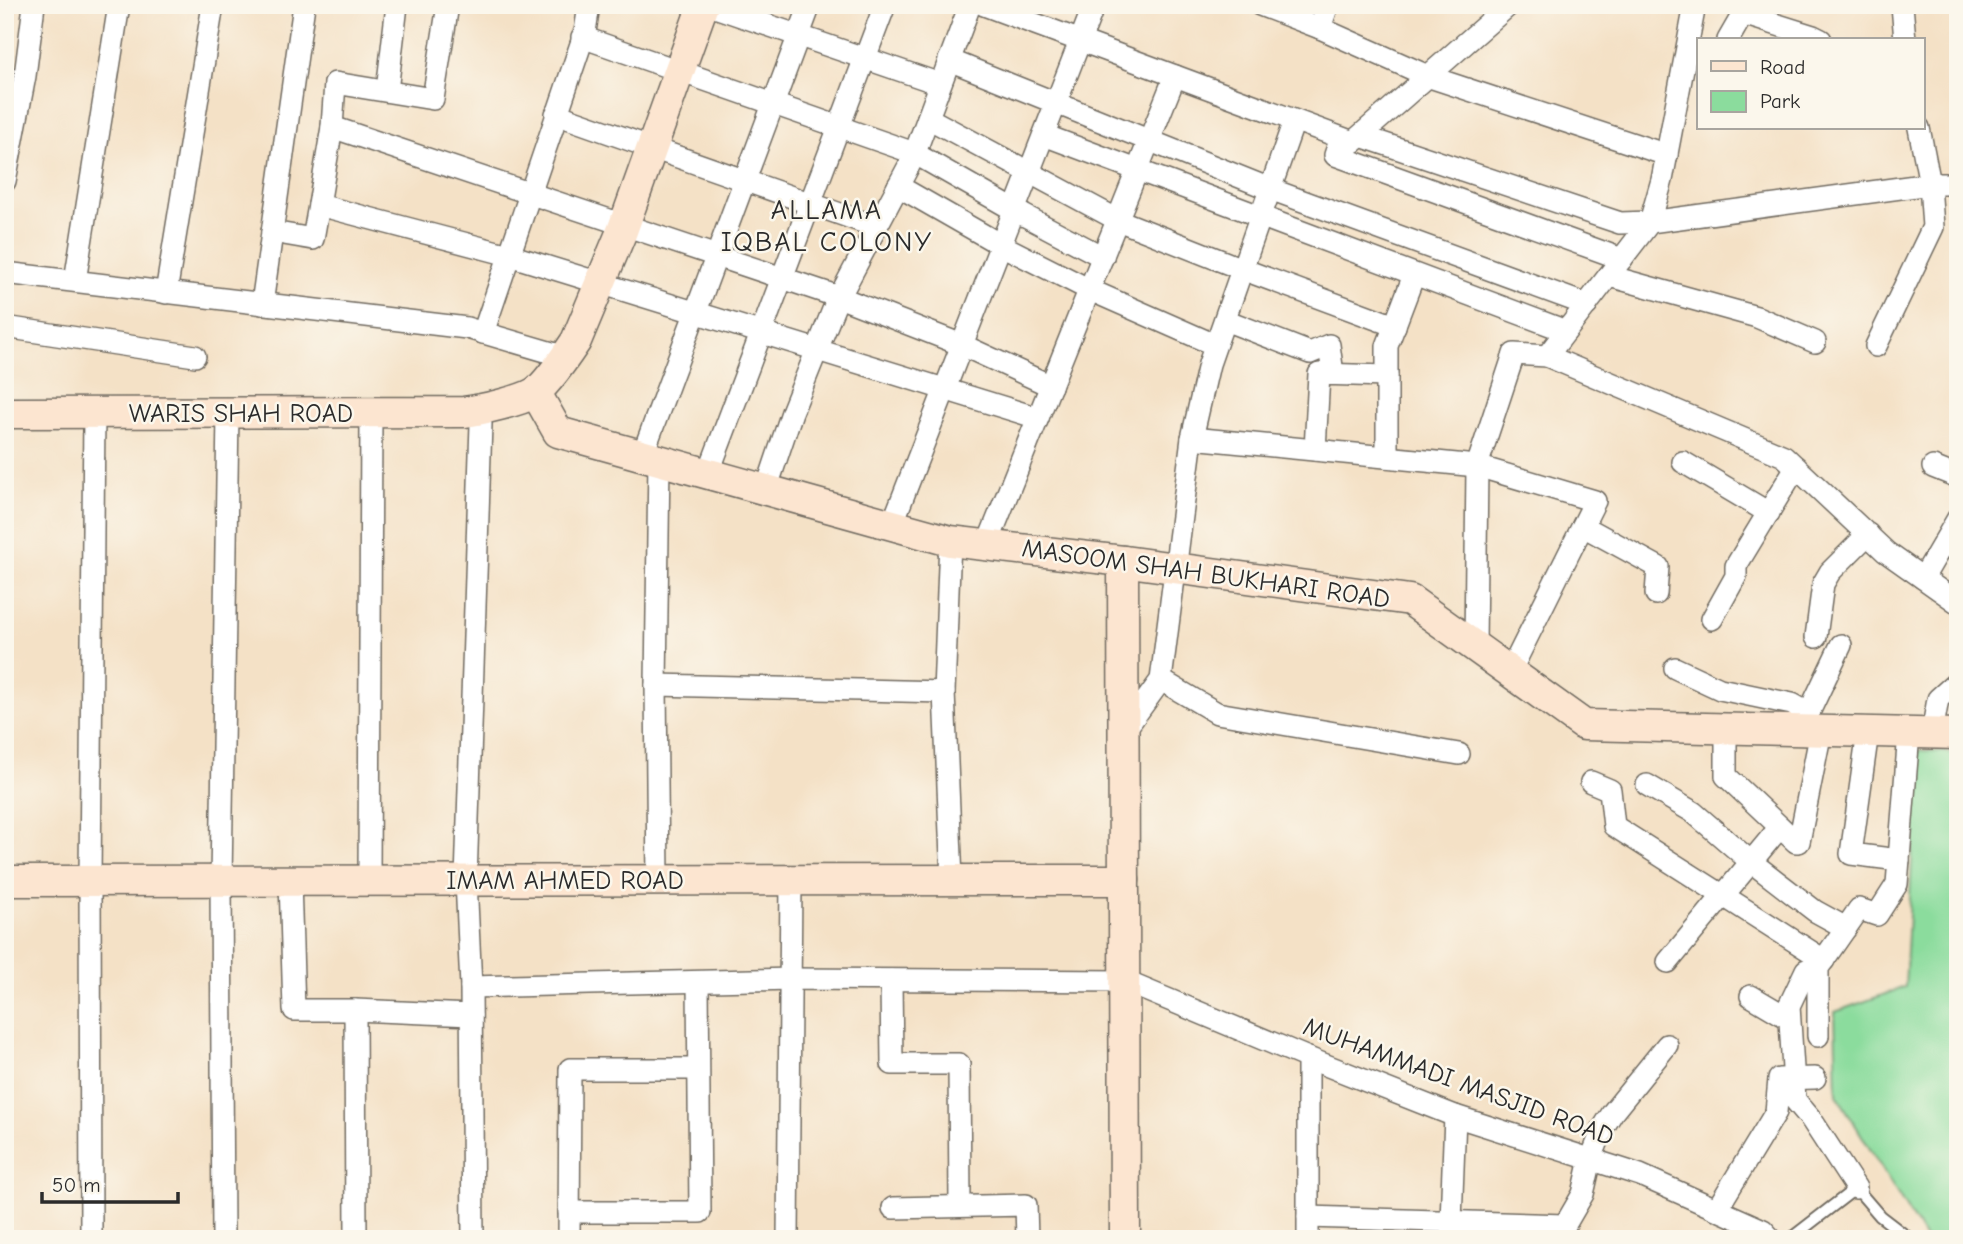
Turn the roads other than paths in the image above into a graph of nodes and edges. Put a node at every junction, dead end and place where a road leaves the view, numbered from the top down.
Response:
1 (34, 5) edge
2 (119, 5) edge
3 (213, 5) edge
4 (304, 5) edge
5 (397, 5) edge
6 (448, 5) edge
7 (589, 5) edge
8 (703, 5) edge
9 (709, 5) edge
10 (810, 5) edge
11 (885, 5) edge
12 (970, 5) edge
13 (984, 5) edge
14 (1094, 5) edge
15 (1260, 5) edge
16 (1328, 5) edge
17 (1509, 5) edge
18 (1695, 5) edge
19 (1902, 5) edge
20 (1320, 28) junction
21 (799, 36) junction
22 (582, 37) junction
23 (1729, 38) edge
24 (1817, 38) edge
25 (1905, 38) edge
26 (1080, 41) junction
27 (1693, 49) edge
28 (864, 59) junction
29 (950, 60) junction
30 (680, 70) junction
31 (1175, 76) junction
32 (1430, 77) junction
33 (940, 84) junction
34 (387, 91) junction
35 (773, 103) junction
36 (1056, 103) junction
37 (556, 114) junction
38 (928, 118) junction
39 (1294, 121) junction
40 (839, 126) junction
41 (332, 127) junction
42 (1919, 130) edge
43 (1044, 135) junction
44 (1351, 137) junction
45 (1149, 142) junction
46 (652, 147) junction
47 (914, 153) junction
48 (1667, 155) junction
49 (1137, 171) junction
50 (1029, 173) junction
51 (745, 180) junction
52 (5, 181) edge
53 (1930, 184) junction
54 (1958, 184) edge
55 (898, 186) junction
56 (1270, 189) junction
57 (529, 193) junction
58 (810, 203) junction
59 (319, 205) junction
60 (1014, 211) junction
61 (1261, 217) junction
62 (1118, 220) junction
63 (1650, 222) junction
64 (625, 225) junction
65 (877, 226) junction
66 (272, 232) junction
67 (1001, 245) junction
68 (509, 255) junction
69 (716, 257) junction
70 (1103, 257) junction
71 (1615, 268) junction
72 (1242, 269) junction
73 (5, 273) edge
74 (1414, 275) junction
75 (781, 279) junction
76 (75, 281) junction
77 (601, 283) junction
78 (1090, 290) junction
79 (166, 293) junction
80 (839, 298) junction
81 (262, 304) junction
82 (1587, 305) junction
83 (696, 311) junction
84 (1225, 320) junction
85 (1395, 326) junction
86 (5, 327) edge
87 (762, 331) junction
88 (1566, 331) junction
89 (483, 332) junction
90 (1815, 342) dead end
91 (962, 345) junction
92 (1215, 345) junction
93 (1876, 346) dead end
94 (818, 349) junction
95 (195, 356) dead end
96 (1547, 356) junction
97 (566, 357) junction
98 (1333, 374) junction
99 (1387, 376) junction
100 (1051, 386) junction
101 (945, 389) junction
102 (536, 393) junction
103 (478, 411) junction
104 (371, 412) junction
105 (5, 413) edge
106 (93, 413) junction
107 (228, 413) junction
108 (1038, 418) junction
109 (1192, 439) junction
110 (1315, 450) junction
111 (1387, 457) junction
112 (651, 458) junction
113 (1683, 462) dead end
114 (1477, 466) junction
115 (1796, 467) junction
116 (1933, 467) dead end
117 (708, 474) junction
118 (1958, 477) edge
119 (766, 490) junction
120 (1769, 513) junction
121 (1958, 518) edge
122 (892, 525) junction
123 (1583, 526) junction
124 (1868, 534) junction
125 (950, 541) junction
126 (987, 545) junction
127 (1123, 561) junction
128 (1175, 569) junction
129 (1923, 578) junction
130 (1656, 594) dead end
131 (1958, 603) edge
132 (1712, 619) dead end
133 (1816, 637) dead end
134 (1841, 645) dead end
135 (1475, 647) junction
136 (1675, 668) dead end
137 (1510, 672) junction
138 (1161, 680) junction
139 (1958, 681) edge
140 (656, 685) junction
141 (944, 692) junction
142 (1810, 725) junction
143 (1726, 729) junction
144 (1124, 731) junction
145 (1868, 732) junction
146 (1933, 733) edge
147 (1459, 754) dead end
148 (1591, 782) dead end
149 (1647, 785) dead end
150 (1780, 827) junction
151 (1899, 860) junction
152 (1750, 861) junction
153 (466, 880) junction
154 (658, 880) junction
155 (792, 880) junction
156 (951, 880) junction
157 (1124, 880) junction
158 (5, 881) edge
159 (90, 881) junction
160 (221, 881) junction
161 (290, 881) junction
162 (369, 881) junction
163 (1722, 895) junction
164 (1846, 928) junction
165 (1668, 962) dead end
166 (1821, 964) junction
167 (791, 979) junction
168 (891, 980) junction
169 (1124, 981) junction
170 (698, 982) junction
171 (471, 987) junction
172 (1751, 996) dead end
173 (1789, 1006) junction
174 (355, 1010) junction
175 (471, 1015) junction
176 (1818, 1037) dead end
177 (1667, 1045) dead end
178 (1308, 1058) junction
179 (698, 1069) junction
180 (1793, 1078) junction
181 (1815, 1078) dead end
182 (1455, 1115) junction
183 (1591, 1159) junction
184 (1856, 1188) junction
185 (960, 1206) junction
186 (893, 1208) dead end
187 (1717, 1209) junction
188 (569, 1212) junction
189 (1308, 1217) junction
190 (1451, 1221) junction
191 (1551, 1232) edge
192 (90, 1239) edge
193 (223, 1239) edge
194 (356, 1239) edge
195 (473, 1239) edge
196 (569, 1239) edge
197 (788, 1239) edge
198 (1027, 1239) edge
199 (1125, 1239) edge
200 (1308, 1239) edge
201 (1771, 1239) edge
202 (1790, 1239) edge
203 (1910, 1239) edge

1 - 52 street
2 - 76 street
3 - 79 street
4 - 66 street
5 - 34 street
6 - 34 street
7 - 22 street
8 - 30 street
9 - 21 street
10 - 21 street
11 - 28 street
12 - 29 street
13 - 26 street
14 - 26 street
15 - 20 street
16 - 20 street
17 - 32 street
18 - 27 street
19 - 25 street
20 - 32 street
21 - 28 street
21 - 35 street
22 - 30 street
22 - 37 street
23 - 24 street
26 - 31 street
26 - 36 street
27 - 48 street
28 - 33 street
28 - 40 street
29 - 33 street
29 - 36 street
30 - 35 street
30 - 46 street
31 - 39 street
31 - 45 street
32 - 44 street
32 - 48 street
33 - 38 street
34 - 41 street
35 - 40 street
35 - 51 street
36 - 43 street
36 - 45 street
37 - 46 street
37 - 57 street
38 - 47 street
38 - 50 street
39 - 44 street
39 - 56 street
40 - 47 street
40 - 58 street
41 - 57 street
41 - 59 street
42 - 53 street
43 - 49 street
43 - 50 street
44 - 63 street
44 - 71 street
45 - 49 street
45 - 56 street
46 - 51 street
46 - 64 street
47 - 55 street
47 - 60 street
48 - 63 street
49 - 61 street
49 - 62 street
50 - 60 street
50 - 62 street
51 - 58 street
51 - 69 street
53 - 54 street
53 - 63 street
53 - 93 street
55 - 65 street
55 - 67 street
56 - 61 street
56 - 82 street
57 - 64 street
57 - 68 street
58 - 65 street
58 - 75 street
59 - 66 street
59 - 68 street
60 - 67 street
60 - 70 street
61 - 72 street
61 - 74 street
62 - 70 street
62 - 72 street
63 - 71 street
64 - 69 street
64 - 77 street
65 - 80 street
66 - 81 street
67 - 78 street
67 - 91 street
68 - 77 street
68 - 89 street
69 - 75 street
69 - 83 street
70 - 78 street
71 - 82 street
71 - 90 street
72 - 84 street
72 - 85 street
73 - 76 street
74 - 85 street
74 - 88 street
75 - 80 street
75 - 87 street
76 - 79 street
77 - 83 street
77 - 97 street
78 - 92 street
78 - 100 street
79 - 81 street
80 - 91 street
80 - 94 street
81 - 89 street
82 - 88 street
83 - 87 street
83 - 112 street
84 - 92 street
84 - 98 street
85 - 99 street
86 - 95 street
87 - 94 street
87 - 117 street
88 - 96 street
89 - 97 street
91 - 100 street
91 - 101 street
92 - 109 street
94 - 101 street
94 - 119 street
96 - 114 street
96 - 115 street
97 - 102 street
98 - 99 street
98 - 110 street
99 - 111 street
100 - 108 street
101 - 108 street
101 - 122 street
102 - 103 street, WARIS SHAH ROAD
102 - 112 street, MASOOM SHAH BUKHARI ROAD
103 - 104 street, WARIS SHAH ROAD
103 - 153 street
104 - 107 street, WARIS SHAH ROAD
104 - 162 street
105 - 106 street, WARIS SHAH ROAD
106 - 107 street, WARIS SHAH ROAD
106 - 159 street
107 - 160 street
108 - 126 street
109 - 110 street
109 - 128 street
110 - 111 street
111 - 114 street
112 - 117 street, MASOOM SHAH BUKHARI ROAD
112 - 140 street
113 - 120 street
114 - 123 street
114 - 135 street
115 - 120 street
115 - 124 street
116 - 118 street
117 - 119 street, MASOOM SHAH BUKHARI ROAD
119 - 122 street, MASOOM SHAH BUKHARI ROAD
120 - 132 street
121 - 129 street
122 - 125 street, MASOOM SHAH BUKHARI ROAD
123 - 130 street
123 - 137 street
124 - 129 street
124 - 133 street
125 - 126 street, MASOOM SHAH BUKHARI ROAD
125 - 141 street
126 - 127 street, MASOOM SHAH BUKHARI ROAD
127 - 128 street, MASOOM SHAH BUKHARI ROAD
127 - 144 street
128 - 135 street, MASOOM SHAH BUKHARI ROAD
128 - 138 street
129 - 131 street
134 - 142 street
135 - 137 street, MASOOM SHAH BUKHARI ROAD
136 - 142 street
137 - 143 street, MASOOM SHAH BUKHARI ROAD
138 - 144 street
138 - 147 street
139 - 146 street
140 - 141 street
140 - 154 street
141 - 156 street
142 - 143 street, MASOOM SHAH BUKHARI ROAD
142 - 145 street, MASOOM SHAH BUKHARI ROAD
142 - 150 street
143 - 150 street
144 - 157 street
145 - 146 street, MASOOM SHAH BUKHARI ROAD
145 - 151 street
146 - 151 street
148 - 163 street
149 - 152 street
150 - 152 street
151 - 164 street
152 - 163 street
152 - 164 street
153 - 154 street, IMAM AHMED ROAD
153 - 162 street, IMAM AHMED ROAD
153 - 171 street
154 - 155 street, IMAM AHMED ROAD
155 - 156 street, IMAM AHMED ROAD
155 - 167 street
156 - 157 street, IMAM AHMED ROAD
157 - 169 street
158 - 159 street, IMAM AHMED ROAD
159 - 160 street, IMAM AHMED ROAD
159 - 192 street
160 - 161 street, IMAM AHMED ROAD
160 - 193 street
161 - 162 street, IMAM AHMED ROAD
161 - 174 street
163 - 165 street
163 - 166 street
164 - 166 street
166 - 173 street
166 - 176 street
167 - 168 street
167 - 170 street
167 - 197 street
168 - 169 street
168 - 185 street
169 - 178 street, MUHAMMADI MASJID ROAD
169 - 199 street
170 - 171 street
170 - 179 street
171 - 175 street
172 - 173 street
173 - 180 street
174 - 175 street
174 - 194 street
175 - 195 street
177 - 183 street
178 - 182 street, MUHAMMADI MASJID ROAD
178 - 189 street
179 - 188 street
179 - 188 street
180 - 181 street
180 - 184 street
180 - 187 street
182 - 183 street, MUHAMMADI MASJID ROAD
182 - 190 street
183 - 187 street, MUHAMMADI MASJID ROAD
183 - 191 street
184 - 202 lane
184 - 203 lane
185 - 186 street
185 - 198 street
187 - 201 street, MUHAMMADI MASJID ROAD
188 - 196 street
189 - 190 street
189 - 200 street
190 - 191 street

